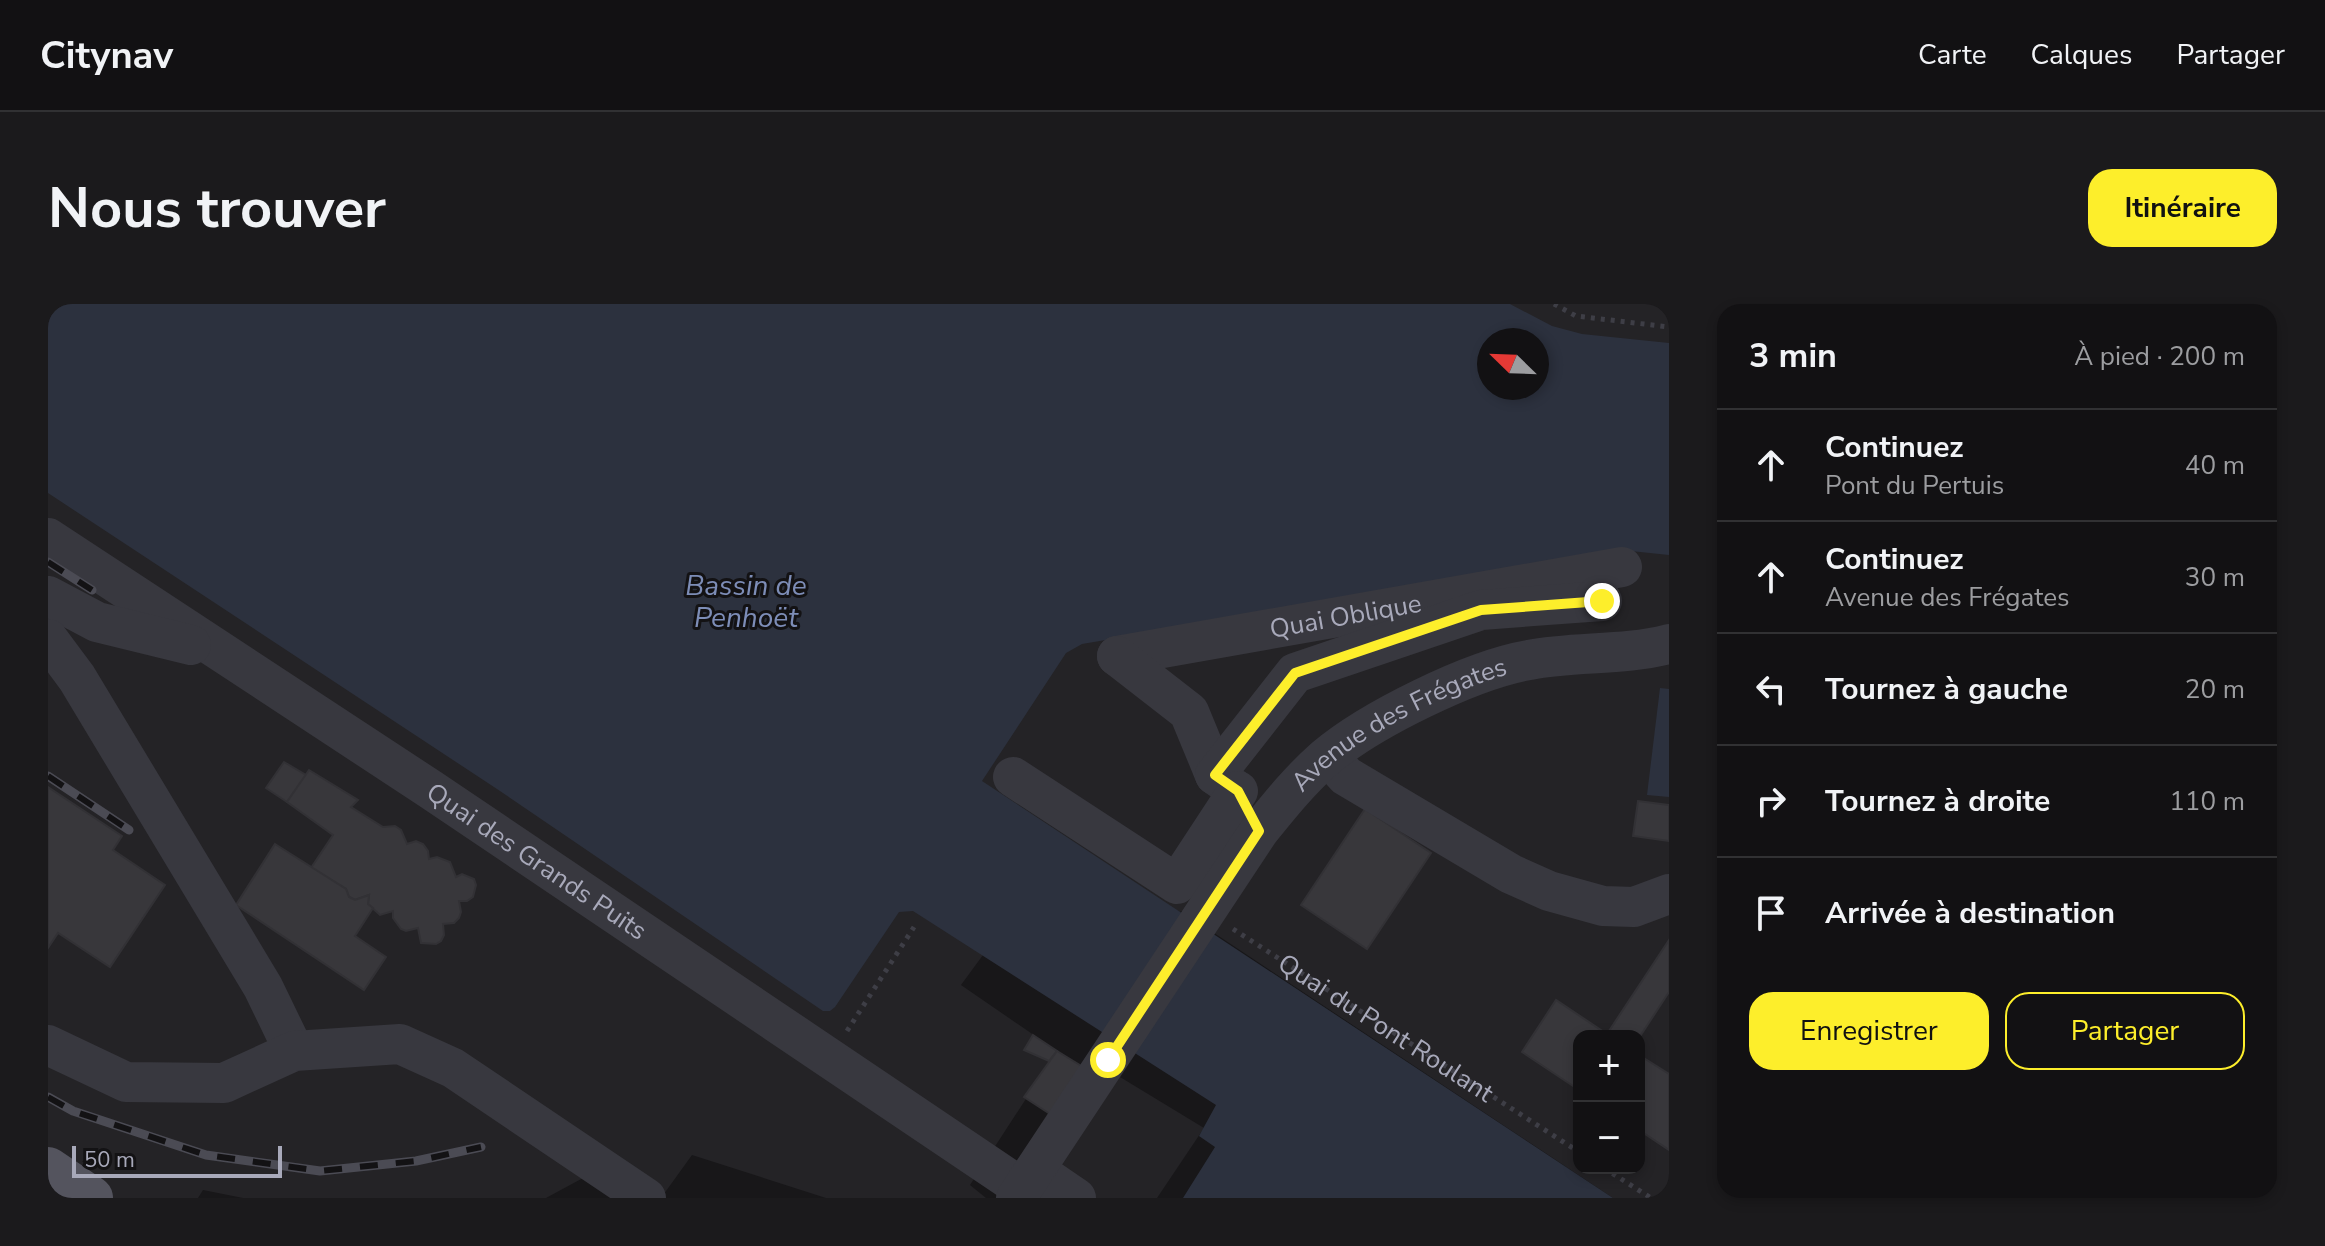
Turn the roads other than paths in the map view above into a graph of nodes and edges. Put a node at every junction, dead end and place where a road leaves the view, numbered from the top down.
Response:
1 (48, 538) edge
2 (1622, 567) dead end
3 (48, 596) edge
4 (1602, 601) dead end
5 (48, 639) edge
6 (1669, 644) edge
7 (222, 653) junction
8 (1328, 756) junction
9 (1013, 777) dead end
10 (1227, 783) junction
11 (1259, 831) junction
12 (1669, 894) edge
13 (48, 1045) edge
14 (294, 1051) junction
15 (48, 1169) edge
16 (1024, 1185) edge
17 (91, 1198) edge
18 (646, 1198) edge
19 (1076, 1198) edge

1 - 7 street, Quai des Grands Puits
2 - 10 street, Quai Oblique
3 - 7 street
4 - 10 street
5 - 14 street
6 - 8 street, Avenue des Frégates
7 - 16 street, Quai des Grands Puits
8 - 11 street, Avenue des Frégates
8 - 12 street
9 - 10 street
10 - 11 street
11 - 16 street, Avenue des Frégates
13 - 14 street
14 - 18 street
15 - 17 main road
16 - 19 street, Quai des Grands Puits

